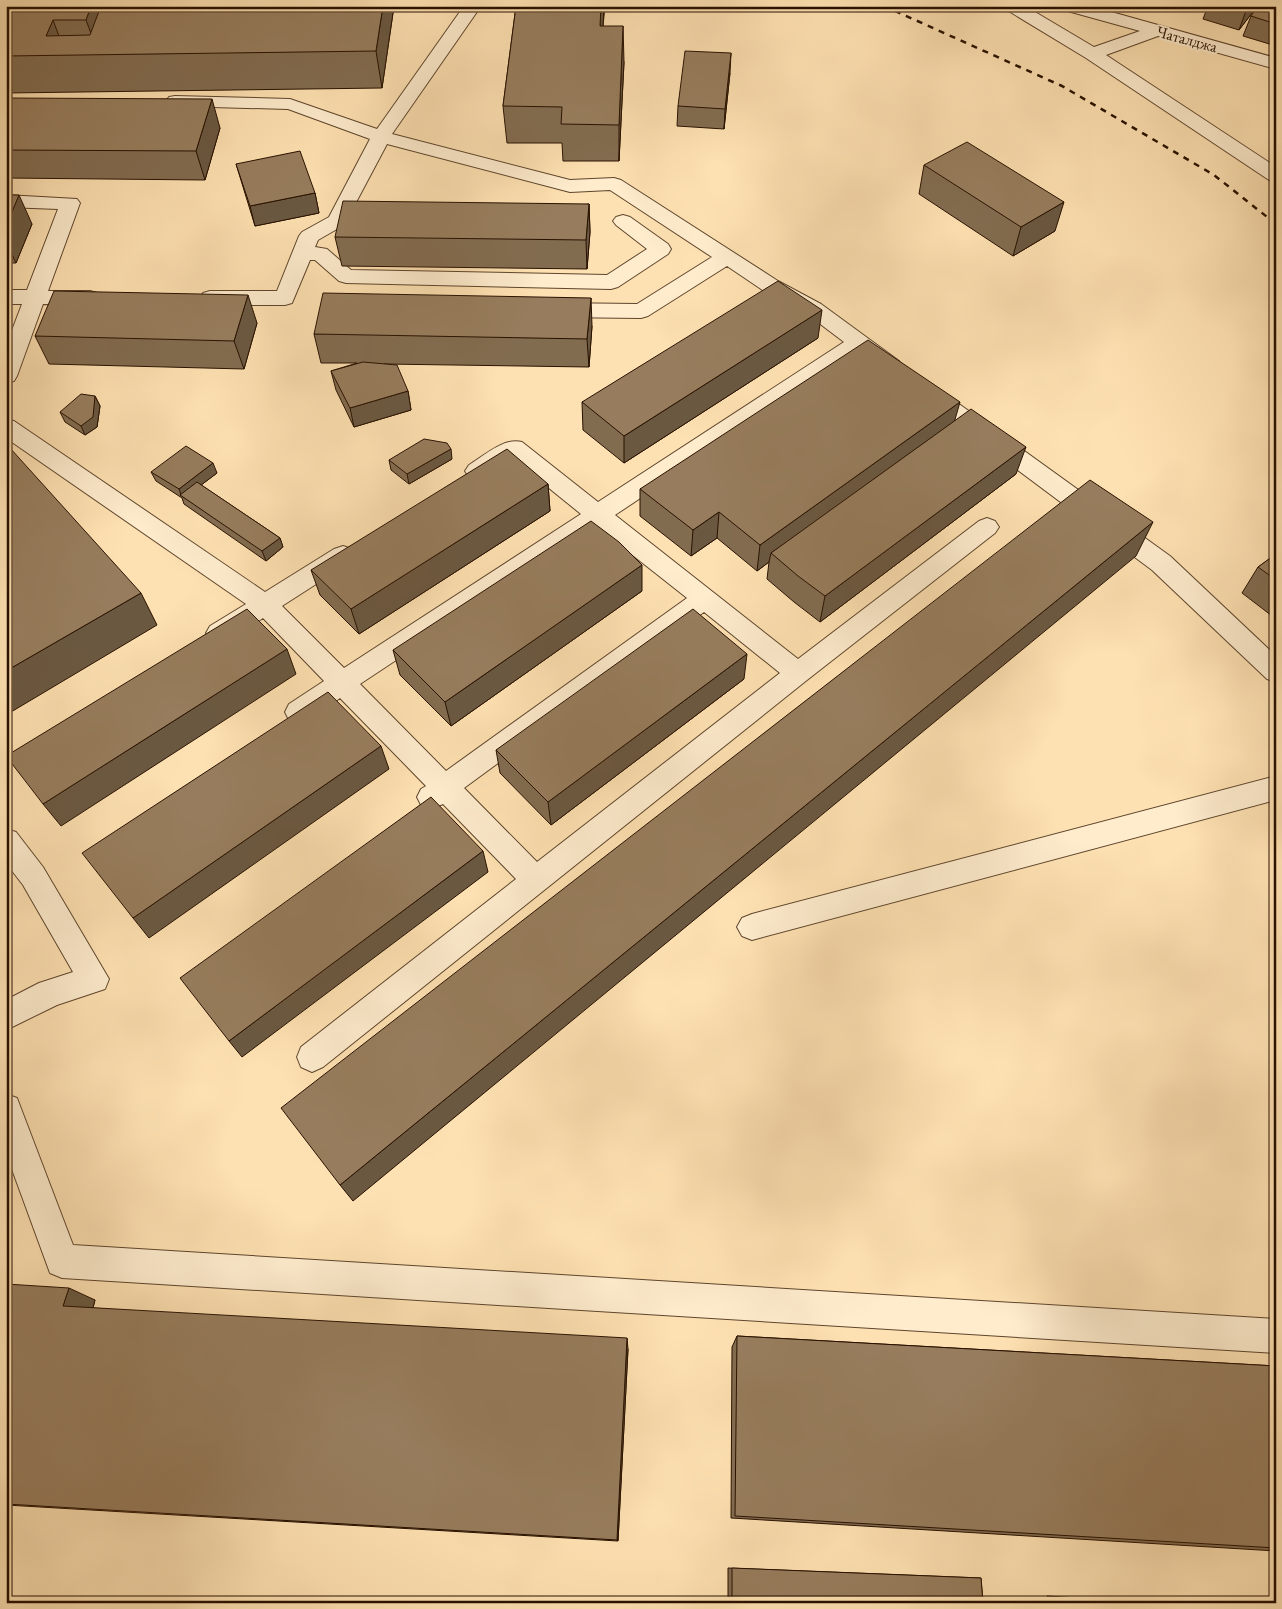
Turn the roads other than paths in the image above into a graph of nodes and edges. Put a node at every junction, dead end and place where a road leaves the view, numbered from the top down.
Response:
1 (474, 6) edge
2 (1013, 6) edge
3 (1070, 6) edge
4 (1156, 31) junction
5 (1092, 54) junction
6 (1276, 64) edge
7 (156, 101) edge
8 (380, 137) junction
9 (1276, 176) edge
10 (6, 201) edge
11 (623, 221) dead end
12 (302, 253) junction
13 (727, 258) junction
14 (6, 297) edge
15 (35, 298) junction
16 (112, 298) edge
17 (189, 298) edge
18 (532, 309) edge
19 (859, 342) junction
20 (6, 376) edge
21 (6, 427) edge
22 (456, 484) edge
23 (598, 514) junction
24 (987, 527) dead end
25 (365, 542) edge
26 (704, 599) junction
27 (265, 604) junction
28 (199, 646) edge
29 (1276, 672) edge
30 (798, 673) junction
31 (343, 683) junction
32 (277, 726) edge
33 (445, 787) junction
34 (1276, 788) edge
35 (413, 810) edge
36 (6, 841) edge
37 (536, 880) junction
38 (752, 928) dead end
39 (6, 1016) edge
40 (312, 1057) dead end
41 (6, 1109) edge
42 (1276, 1336) edge

1 - 8 street
2 - 5 street
3 - 4 street, Чаталджа
4 - 5 street
4 - 6 street, Чаталджа
5 - 9 street
7 - 8 street
8 - 12 street
8 - 13 street
10 - 15 street
11 - 12 street
12 - 17 street
13 - 18 street
13 - 19 street
14 - 15 street
15 - 16 street
15 - 20 street
19 - 23 street
19 - 29 street
21 - 27 street
22 - 23 street
23 - 26 street
23 - 31 street
24 - 30 street
25 - 27 street
26 - 30 street
26 - 33 street
27 - 28 street
27 - 31 street
30 - 37 street
31 - 32 street
31 - 33 street
33 - 35 street
33 - 37 street
34 - 38 street
36 - 39 street
37 - 40 street
41 - 42 street

